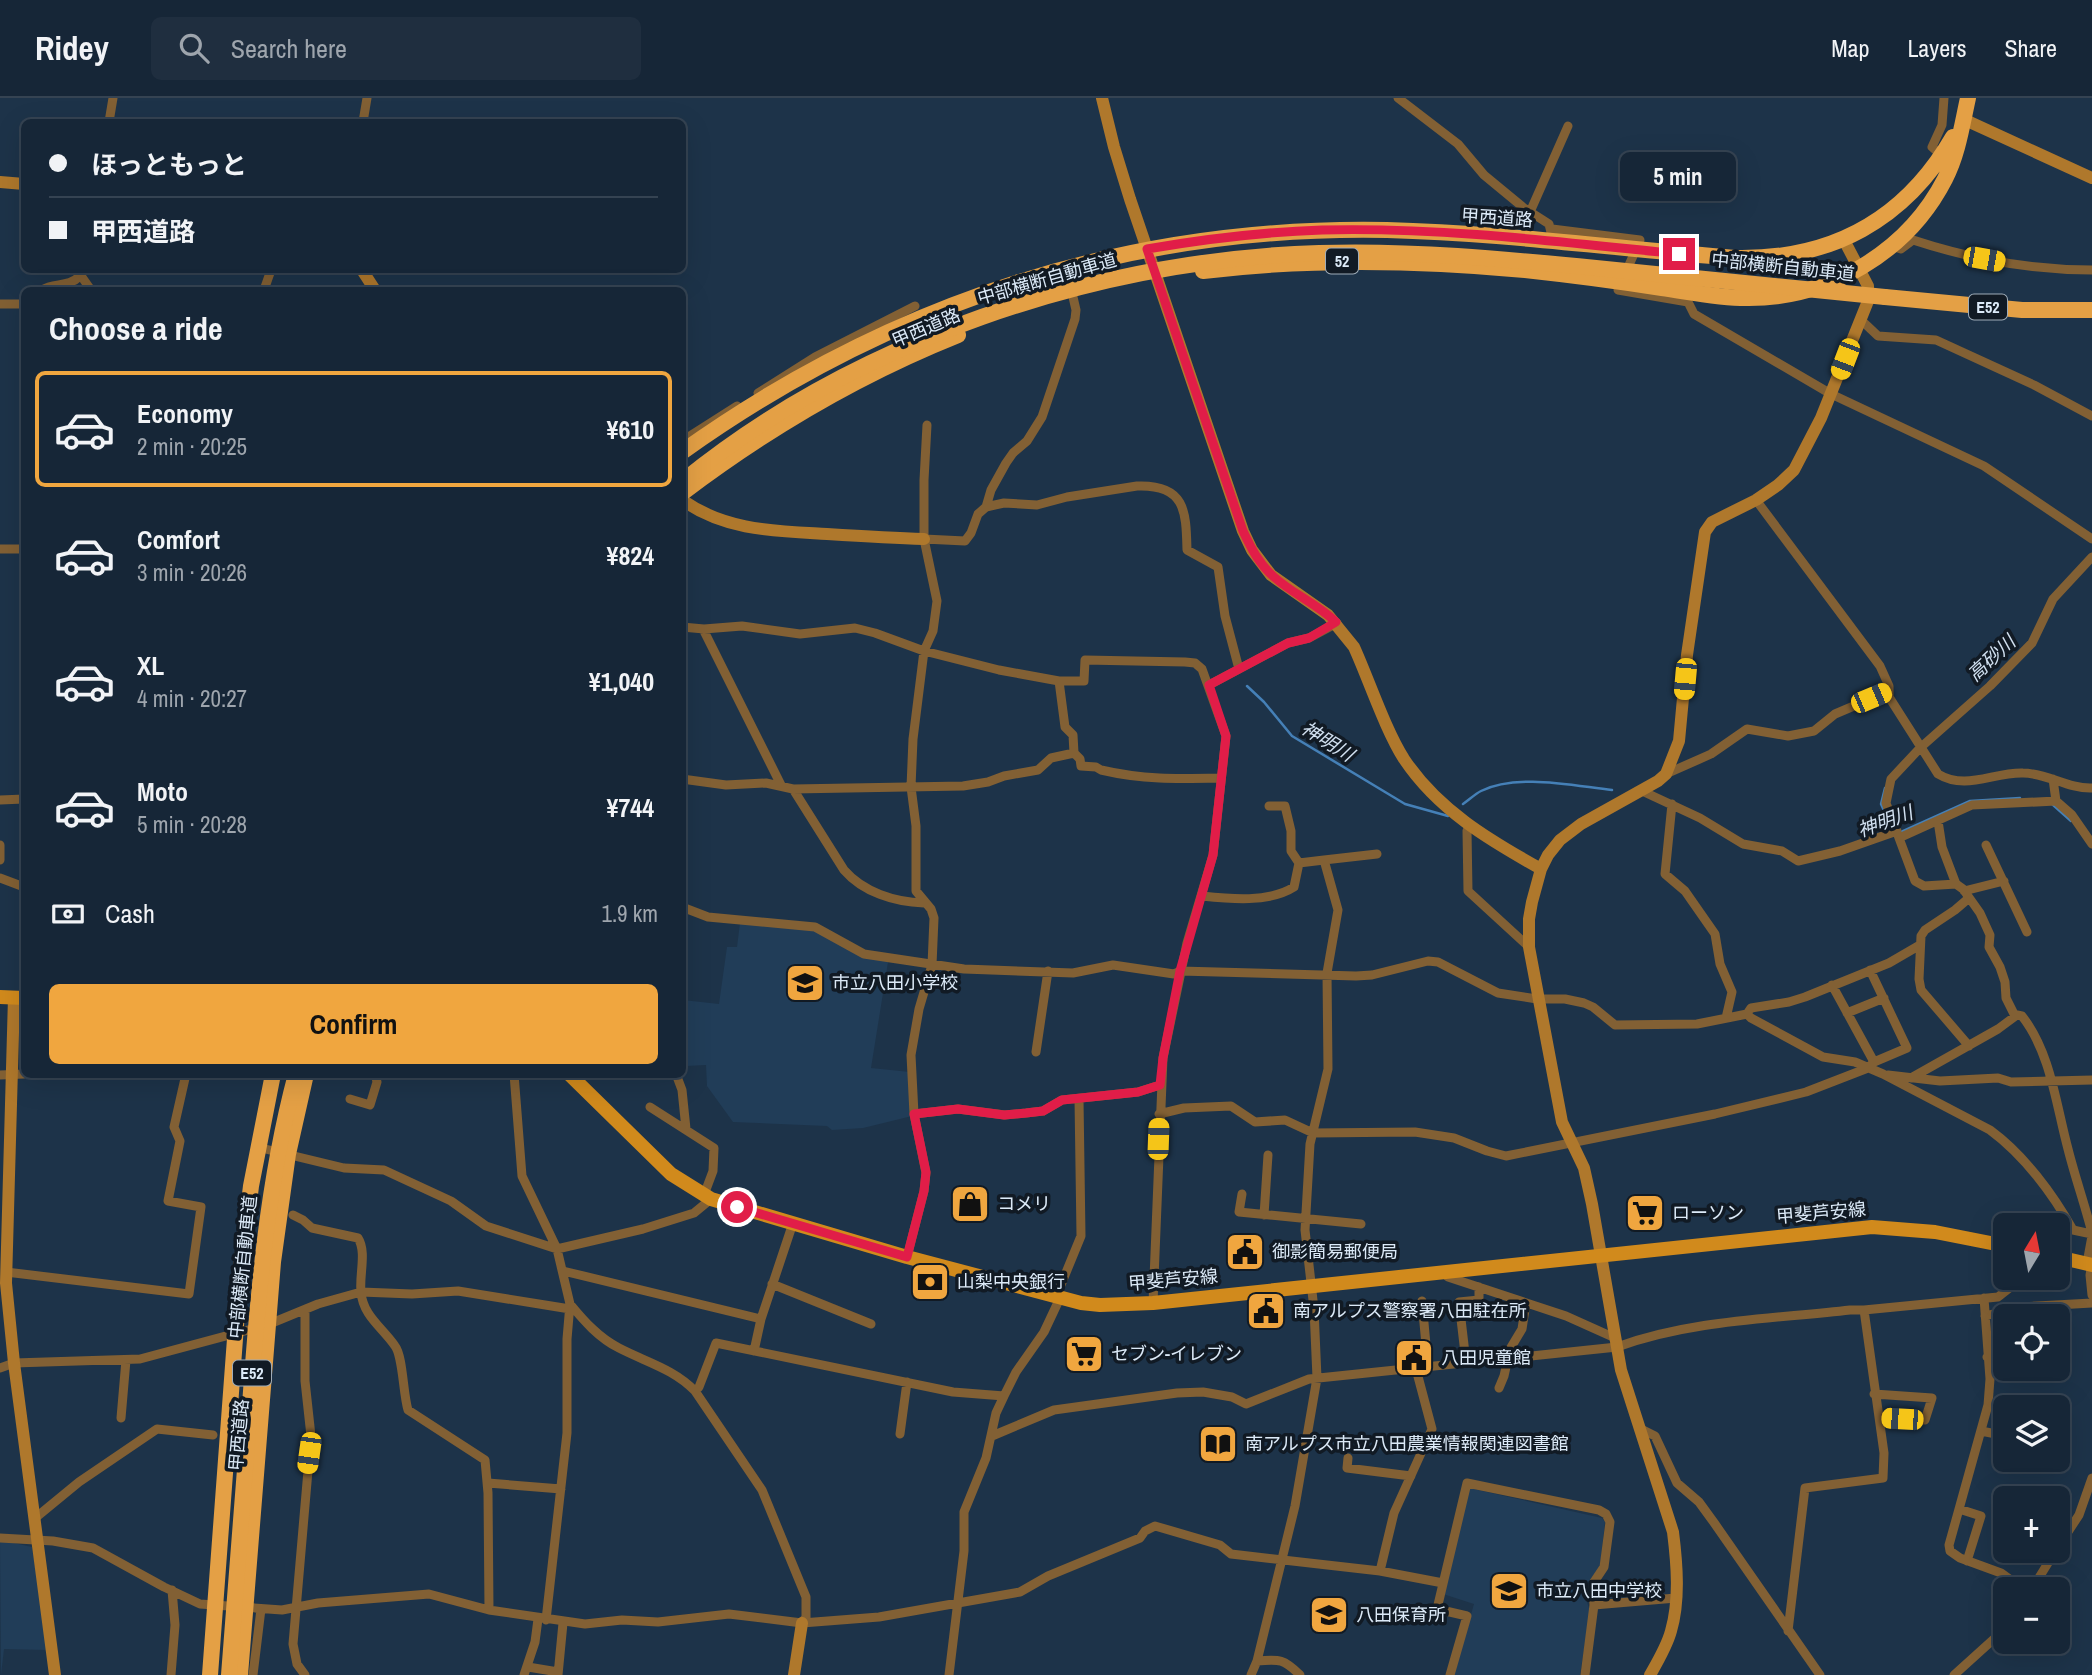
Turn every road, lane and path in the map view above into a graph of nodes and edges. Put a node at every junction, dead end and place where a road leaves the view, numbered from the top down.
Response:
1 (113, 98) edge
2 (368, 98) edge
3 (1102, 98) edge
4 (1398, 98) edge
5 (1944, 98) edge
6 (1968, 98) edge
7 (110, 119) edge
8 (364, 119) edge
9 (1964, 119) junction
10 (1568, 126) dead end
11 (1942, 156) junction
12 (2092, 178) edge
13 (0, 182) edge
14 (21, 184) edge
15 (1530, 212) junction
16 (1552, 235) junction
17 (1844, 240) junction
18 (1891, 246) junction
19 (1147, 249) junction
20 (1636, 249) junction
21 (1859, 269) junction
22 (2092, 270) edge
23 (79, 273) edge
24 (1157, 278) junction
25 (1620, 286) junction
26 (46, 287) edge
27 (1073, 297) junction
28 (1688, 297) junction
29 (0, 304) edge
30 (21, 304) edge
31 (915, 306) dead end
32 (2092, 310) edge
33 (1860, 319) junction
34 (1831, 394) junction
35 (2092, 415) edge
36 (927, 425) dead end
37 (686, 438) edge
38 (686, 449) edge
39 (686, 479) edge
40 (686, 490) edge
41 (1756, 500) junction
42 (686, 503) edge
43 (986, 507) junction
44 (924, 539) junction
45 (2092, 539) edge
46 (0, 549) edge
47 (21, 549) edge
48 (2092, 557) edge
49 (1336, 622) junction
50 (686, 627) edge
51 (702, 629) junction
52 (924, 651) junction
53 (1239, 669) junction
54 (1059, 681) junction
55 (1209, 685) junction
56 (1889, 691) junction
57 (1920, 748) junction
58 (1074, 753) junction
59 (1666, 774) junction
60 (1221, 778) junction
61 (2053, 779) junction
62 (686, 780) edge
63 (781, 785) junction
64 (911, 787) junction
65 (2092, 788) edge
66 (793, 789) junction
67 (1642, 791) junction
68 (21, 799) edge
69 (0, 800) edge
70 (2056, 801) junction
71 (1672, 804) junction
72 (1269, 806) dead end
73 (1938, 821) junction
74 (1469, 826) junction
75 (1898, 834) junction
76 (2092, 844) edge
77 (0, 845) edge
78 (1986, 845) dead end
79 (1377, 854) dead end
80 (0, 860) edge
81 (1324, 860) junction
82 (1299, 863) junction
83 (1541, 869) junction
84 (0, 878) edge
85 (2004, 881) junction
86 (1956, 884) junction
87 (21, 886) edge
88 (1967, 894) junction
89 (1202, 896) junction
90 (924, 903) junction
91 (686, 909) edge
92 (2027, 932) dead end
93 (1920, 945) junction
94 (1530, 947) junction
95 (932, 965) junction
96 (1870, 970) junction
97 (1048, 971) junction
98 (1180, 971) junction
99 (1327, 974) junction
100 (1832, 985) junction
101 (13, 997) edge
102 (1884, 998) junction
103 (1538, 999) junction
104 (1847, 1013) junction
105 (1747, 1014) junction
106 (2015, 1016) junction
107 (1726, 1018) junction
108 (1969, 1046) junction
109 (1036, 1052) dead end
110 (1871, 1065) junction
111 (1883, 1074) junction
112 (5, 1075) edge
113 (185, 1078) edge
114 (272, 1078) edge
115 (295, 1078) edge
116 (295, 1078) edge
117 (305, 1078) edge
118 (375, 1078) edge
119 (514, 1078) edge
120 (573, 1078) edge
121 (678, 1078) edge
122 (1911, 1078) junction
123 (2092, 1080) edge
124 (2051, 1081) junction
125 (1160, 1085) junction
126 (1079, 1098) junction
127 (350, 1099) dead end
128 (650, 1107) dead end
129 (914, 1114) junction
130 (1159, 1114) junction
131 (686, 1129) junction
132 (1313, 1133) junction
133 (1570, 1142) junction
134 (257, 1147) junction
135 (288, 1154) junction
136 (1268, 1155) dead end
137 (1242, 1194) dead end
138 (4, 1195) edge
139 (708, 1197) junction
140 (293, 1215) dead end
141 (1265, 1215) junction
142 (1305, 1219) junction
143 (793, 1223) junction
144 (1361, 1224) dead end
145 (2092, 1234) edge
146 (1993, 1243) edge
147 (557, 1250) junction
148 (1601, 1254) junction
149 (907, 1257) junction
150 (2070, 1260) edge
151 (2090, 1264) edge
152 (1448, 1270) junction
153 (563, 1271) junction
154 (6, 1272) junction
155 (772, 1284) junction
156 (1310, 1286) junction
157 (1479, 1287) junction
158 (2007, 1290) edge
159 (361, 1292) junction
160 (2092, 1295) edge
161 (1058, 1297) junction
162 (1984, 1298) junction
163 (1422, 1301) dead end
164 (1153, 1303) junction
165 (1526, 1303) junction
166 (2092, 1303) edge
167 (2070, 1305) edge
168 (570, 1307) junction
169 (1864, 1310) junction
170 (305, 1311) junction
171 (1993, 1315) edge
172 (1985, 1316) junction
173 (761, 1319) junction
174 (4, 1323) edge
175 (871, 1324) dead end
176 (267, 1325) junction
177 (235, 1334) junction
178 (1616, 1343) junction
179 (754, 1351) junction
180 (1993, 1356) edge
181 (1508, 1357) junction
182 (1987, 1357) junction
183 (126, 1360) junction
184 (1466, 1362) junction
185 (14, 1363) junction
186 (1428, 1367) junction
187 (0, 1368) edge
188 (1416, 1369) junction
189 (1317, 1378) junction
190 (907, 1382) junction
191 (1499, 1388) dead end
192 (695, 1391) junction
193 (1874, 1394) junction
194 (1004, 1396) junction
195 (1988, 1405) junction
196 (1993, 1406) edge
197 (1879, 1417) junction
198 (121, 1418) dead end
199 (1639, 1428) junction
200 (1981, 1431) junction
201 (1993, 1433) edge
202 (900, 1434) dead end
203 (213, 1435) dead end
204 (992, 1436) junction
205 (1348, 1458) dead end
206 (1410, 1476) junction
207 (2092, 1478) edge
208 (488, 1483) junction
209 (561, 1489) junction
210 (1958, 1509) junction
211 (34, 1519) junction
212 (2070, 1529) edge
213 (0, 1538) edge
214 (37, 1539) junction
215 (1281, 1559) junction
216 (1967, 1561) junction
217 (1380, 1571) junction
218 (2006, 1577) edge
219 (1443, 1583) junction
220 (173, 1590) junction
221 (1676, 1598) junction
222 (958, 1603) junction
223 (1594, 1605) junction
224 (215, 1606) junction
225 (244, 1607) junction
226 (296, 1608) junction
227 (261, 1609) junction
228 (489, 1610) junction
229 (542, 1619) junction
230 (563, 1623) junction
231 (802, 1623) junction
232 (1788, 1631) junction
233 (1993, 1640) edge
234 (1257, 1661) junction
235 (526, 1671) edge
236 (558, 1673) edge
237 (55, 1675) edge
238 (171, 1675) edge
239 (210, 1675) edge
240 (229, 1675) edge
241 (237, 1675) edge
242 (253, 1675) edge
243 (304, 1675) edge
244 (794, 1675) edge
245 (949, 1675) edge
246 (1251, 1675) edge
247 (1300, 1675) edge
248 (1450, 1675) edge
249 (1585, 1675) edge
250 (1650, 1675) edge
251 (1820, 1675) edge
252 (1954, 1675) edge

1 - 7 street
2 - 8 street
3 - 19 street
4 - 15 street
5 - 11 street
6 - 9 highway, 甲西道路 / 52
9 - 11 highway, 甲西道路 / 52
9 - 12 street
9 - 18 highway, 甲西道路 / 52
10 - 15 street
11 - 17 highway, 甲西道路 / 52
13 - 14 street
15 - 16 street
16 - 19 highway, 甲西道路 / 52
16 - 20 highway, 甲西道路 / 52
17 - 20 highway, 甲西道路 / 52
17 - 21 street
18 - 21 highway, 甲西道路 / 52
18 - 22 street
19 - 24 street
19 - 38 highway, 甲西道路 / 52
20 - 25 street
21 - 28 highway, 甲西道路 / 52
21 - 33 street
23 - 26 street
24 - 25 highway, 甲西道路 / 52
24 - 27 highway, 甲西道路 / 52
24 - 49 street
25 - 28 highway, 甲西道路 / 52
27 - 40 highway, 甲西道路 / 52
27 - 43 street
28 - 34 street
29 - 30 street
31 - 37 street
32 - 39 highway, 中部横断自動車道 / E52, bridge
33 - 34 street
33 - 35 street
34 - 41 street
34 - 45 street
36 - 44 street
41 - 56 street
41 - 59 street
42 - 44 street
43 - 44 street
43 - 53 street
44 - 52 street
46 - 47 street
48 - 57 street
49 - 53 street
49 - 74 street
50 - 51 street
51 - 52 street
51 - 63 street
52 - 54 street
52 - 64 street
53 - 55 street
54 - 55 street
54 - 58 street
55 - 60 street
56 - 57 street
56 - 59 street
57 - 61 street
57 - 75 street
58 - 60 street
58 - 64 street
59 - 67 street
60 - 89 street
61 - 65 street
61 - 70 street
62 - 63 street
63 - 66 street
64 - 66 street
64 - 90 street
66 - 90 street
67 - 71 street
67 - 83 street
68 - 69 street
70 - 73 street
70 - 76 street
71 - 75 street
71 - 107 street
72 - 82 street
73 - 75 street
73 - 86 street
74 - 83 street
74 - 94 street
75 - 86 street
77 - 80 street
78 - 85 street
79 - 81 street
81 - 82 street
81 - 99 street
82 - 89 street
83 - 94 street
84 - 87 street
85 - 88 street
85 - 92 street
86 - 88 street
88 - 93 street
88 - 106 street
89 - 98 street
90 - 95 street
91 - 95 street
93 - 96 street
93 - 108 street
94 - 103 street
95 - 97 street
95 - 129 street
96 - 100 street
96 - 102 street
97 - 98 street
97 - 109 street
98 - 99 street
98 - 125 street
99 - 103 street
99 - 132 street
100 - 104 street
100 - 105 street
101 - 112 street
102 - 104 street
102 - 110 street
103 - 107 street
103 - 133 street
104 - 110 street
105 - 107 street
105 - 110 street
106 - 108 street
106 - 124 street
108 - 122 street
110 - 111 street
110 - 133 street
111 - 122 street
111 - 145 street
112 - 138 street
113 - 154 street
114 - 134 highway, 甲西道路
115 - 240 highway, 中部横断自動車道 / E52, bridge
116 - 241 highway, 中部横断自動車道 / E52, bridge
117 - 135 highway, 甲西道路
118 - 127 street
119 - 147 street
120 - 139 main road, 甲斐芦安線
121 - 131 street
122 - 124 street
123 - 124 street
124 - 145 street
125 - 126 street
125 - 130 street
126 - 129 street
126 - 161 street
128 - 131 street
129 - 149 street
130 - 132 street
130 - 164 street
131 - 139 street
132 - 133 street
132 - 142 street
133 - 148 street
134 - 135 street
134 - 177 highway, 甲西道路
135 - 147 street
135 - 176 highway, 甲西道路
136 - 141 street
137 - 141 street
138 - 154 street
139 - 143 main road, 甲斐芦安線
139 - 147 street
140 - 159 street
141 - 142 street
142 - 144 street
142 - 156 street
143 - 149 main road, 甲斐芦安線
143 - 155 street
145 - 151 street
146 - 148 main road, 甲斐芦安線
147 - 153 street
148 - 152 main road, 甲斐芦安線
148 - 178 street
149 - 161 main road, 甲斐芦安線
150 - 151 main road
151 - 160 street
152 - 156 main road, 甲斐芦安線
152 - 157 street
153 - 168 street
153 - 173 street
154 - 174 street
155 - 173 street
155 - 175 street
156 - 164 main road, 甲斐芦安線
156 - 189 street
157 - 165 street
157 - 184 street
158 - 162 street
159 - 168 street
159 - 170 street
159 - 208 street
161 - 164 main road, 甲斐芦安線
161 - 194 street
162 - 169 street
162 - 172 street
163 - 186 street
165 - 178 street
165 - 181 street
166 - 167 street
168 - 192 street
168 - 209 street
169 - 178 street
169 - 193 street
170 - 176 street
170 - 226 street
171 - 172 street
172 - 182 street
173 - 179 street
174 - 185 street
176 - 177 street
176 - 225 highway, 甲西道路
177 - 183 street
177 - 224 highway, 甲西道路
178 - 181 street
178 - 199 street
179 - 190 street
179 - 192 street
180 - 182 street
181 - 184 street
181 - 191 street
182 - 195 street
183 - 185 street
183 - 198 street
184 - 186 street
185 - 187 street
185 - 211 street
186 - 188 street
188 - 189 street
188 - 206 street
189 - 204 street
189 - 215 street
190 - 194 street
190 - 202 street
192 - 231 street
193 - 197 street
193 - 197 street
194 - 204 street
195 - 196 street
195 - 200 street
197 - 232 street
199 - 221 street
199 - 232 street
200 - 201 street
200 - 210 street
203 - 211 street
204 - 222 street
205 - 206 street
206 - 217 street
207 - 212 street
208 - 209 street
208 - 228 street
209 - 229 street
210 - 216 street
210 - 216 street
211 - 214 street
213 - 214 street
214 - 220 street
214 - 237 street
215 - 217 street
215 - 222 street
215 - 234 street
216 - 218 street
217 - 219 street
219 - 223 street
219 - 248 street
220 - 224 street
220 - 238 street
221 - 223 street
221 - 250 street
222 - 231 street
222 - 245 street
223 - 249 street
224 - 225 street
224 - 239 highway, 甲西道路
225 - 227 street
225 - 241 highway, 甲西道路
226 - 227 street
226 - 228 street
226 - 243 street
227 - 242 street
228 - 229 street
229 - 230 street
229 - 235 street
230 - 231 street
230 - 236 street
231 - 244 street
232 - 251 street
233 - 252 street
234 - 246 street
234 - 247 street
235 - 236 street

